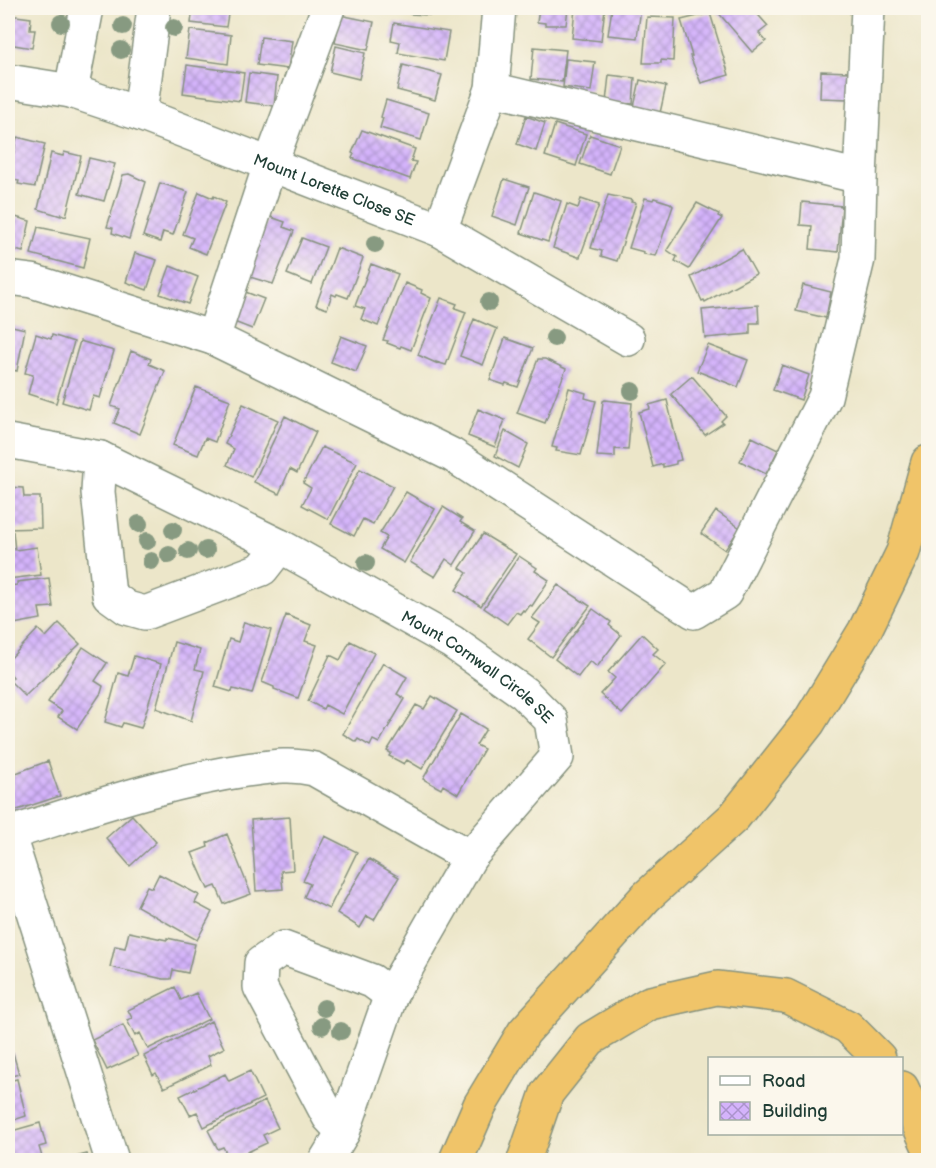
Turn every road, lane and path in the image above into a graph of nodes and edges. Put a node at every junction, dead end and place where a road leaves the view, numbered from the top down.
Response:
1 (87, 8) edge
2 (154, 8) edge
3 (328, 8) edge
4 (499, 8) edge
5 (868, 8) edge
6 (8, 81) edge
7 (492, 89) junction
8 (71, 92) junction
9 (140, 114) junction
10 (270, 165) junction
11 (860, 177) junction
12 (440, 230) junction
13 (8, 278) edge
14 (213, 338) junction
15 (628, 339) dead end
16 (8, 441) edge
17 (100, 458) junction
18 (928, 462) edge
19 (280, 546) junction
20 (8, 834) edge
21 (470, 857) junction
22 (391, 995) junction
23 (877, 1057) edge
24 (903, 1090) edge
25 (480, 1105) junction
26 (343, 1132) junction
27 (928, 1145) edge
28 (112, 1161) edge
29 (326, 1161) edge
30 (456, 1161) edge
31 (472, 1161) edge
32 (524, 1161) edge

1 - 8 street
2 - 9 street
3 - 10 street
4 - 7 street
5 - 11 street
6 - 8 street, Mount Lorette Close SE
7 - 11 street
7 - 12 street
8 - 9 street, Mount Lorette Close SE
9 - 10 street, Mount Lorette Close SE
10 - 12 street, Mount Lorette Close SE
10 - 14 street
11 - 14 street
12 - 15 street, Mount Lorette Close SE
13 - 14 street
16 - 17 street, Mount Cornwall Circle SE
17 - 19 street, Mount Cornwall Circle SE
17 - 19 street
18 - 25 highway
19 - 21 street, Mount Cornwall Circle SE
20 - 21 street
20 - 28 street
21 - 22 street, Mount Cornwall Circle SE
22 - 26 street, Mount Cornwall Circle SE
22 - 26 street
23 - 32 highway
24 - 27 highway
25 - 30 highway
25 - 31 highway
26 - 29 street, Mount Cornwall Circle SE

